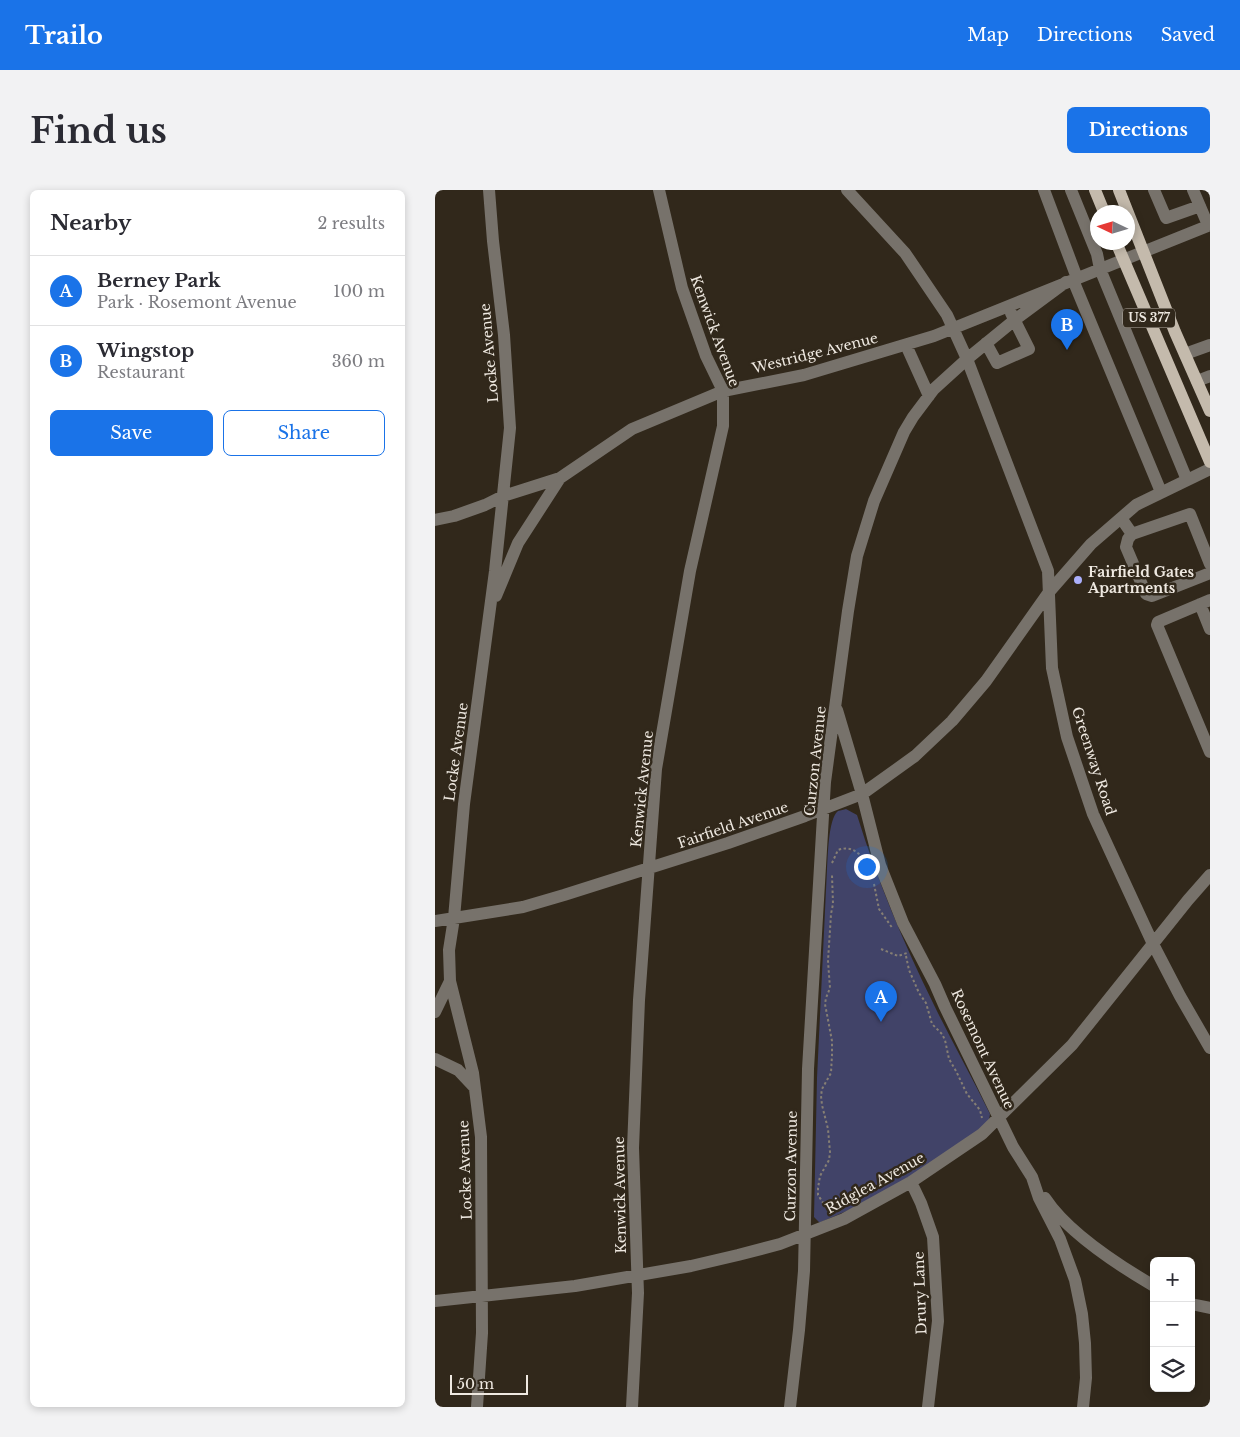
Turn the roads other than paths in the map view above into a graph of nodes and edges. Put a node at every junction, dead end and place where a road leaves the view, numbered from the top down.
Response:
1 (489, 190) edge
2 (659, 190) edge
3 (847, 190) edge
4 (1043, 190) edge
5 (1071, 190) edge
6 (1095, 190) edge
7 (1119, 190) edge
8 (1154, 190) edge
9 (1193, 190) edge
10 (1101, 205) edge
11 (1204, 206) edge
12 (1209, 225) edge
13 (1119, 250) edge
14 (1143, 251) junction
15 (1123, 259) junction
16 (1100, 269) junction
17 (1072, 280) junction
18 (1007, 306) junction
19 (1015, 320) junction
20 (953, 328) junction
21 (986, 343) junction
22 (906, 345) junction
23 (1210, 345) edge
24 (1185, 354) junction
25 (967, 359) junction
26 (1210, 376) edge
27 (1197, 382) junction
28 (723, 391) junction
29 (929, 396) junction
30 (1210, 411) edge
31 (1210, 462) edge
32 (1210, 469) edge
33 (560, 478) junction
34 (1187, 480) junction
35 (1161, 492) junction
36 (503, 496) junction
37 (1121, 518) junction
38 (435, 520) edge
39 (1132, 534) junction
40 (1210, 564) edge
41 (1210, 573) edge
42 (1049, 592) junction
43 (1205, 602) edge
44 (490, 609) junction
45 (1210, 629) edge
46 (836, 705) junction
47 (1210, 752) edge
48 (862, 794) junction
49 (824, 809) junction
50 (649, 868) junction
51 (1210, 875) edge
52 (454, 918) junction
53 (435, 921) edge
54 (1153, 944) junction
55 (450, 981) junction
56 (435, 1012) edge
57 (1210, 1048) edge
58 (435, 1059) edge
59 (474, 1087) junction
60 (999, 1118) junction
61 (1032, 1178) junction
62 (911, 1182) junction
63 (805, 1235) junction
64 (637, 1275) junction
65 (1150, 1284) edge
66 (482, 1296) junction
67 (435, 1301) edge
68 (1195, 1305) edge
69 (1210, 1308) edge
70 (477, 1407) edge
71 (632, 1407) edge
72 (790, 1407) edge
73 (928, 1407) edge
74 (1083, 1407) edge

1 - 36 street, Locke Avenue
2 - 28 street, Kenwick Avenue
3 - 20 street
4 - 17 street
5 - 16 street
6 - 10 main road
7 - 14 main road, US 377
8 - 11 street
9 - 11 street
11 - 12 street
12 - 14 street, Westridge Avenue
13 - 15 main road, US 377
14 - 15 street, Westridge Avenue
14 - 24 main road, US 377
15 - 16 street, Westridge Avenue
15 - 31 main road, US 377
16 - 17 street, Westridge Avenue
16 - 34 street
17 - 18 street, Westridge Avenue
17 - 19 street
17 - 35 street
18 - 19 street
18 - 20 street, Westridge Avenue
19 - 21 street
19 - 21 street
20 - 22 street, Westridge Avenue
20 - 25 street
21 - 25 street
22 - 28 street, Westridge Avenue
22 - 29 street
23 - 24 street
24 - 27 main road, US 377
25 - 29 street, Curzon Avenue
25 - 42 street, Greenway Road
26 - 27 street
27 - 30 main road, US 377
28 - 33 street, Westridge Avenue
28 - 50 street, Kenwick Avenue
29 - 46 street, Curzon Avenue
32 - 34 street, Fairfield Avenue
33 - 36 street, Westridge Avenue
33 - 44 street
34 - 35 street, Fairfield Avenue
35 - 37 street, Fairfield Avenue
36 - 38 street, Westridge Avenue
36 - 44 street, Locke Avenue
37 - 39 street
37 - 42 street, Fairfield Avenue
39 - 40 street
39 - 41 street
42 - 48 street, Fairfield Avenue
42 - 54 street, Greenway Road
43 - 45 street
43 - 47 street
44 - 52 street, Locke Avenue
46 - 48 street, Rosemont Avenue
46 - 49 street, Curzon Avenue
48 - 49 street, Fairfield Avenue
48 - 60 street, Rosemont Avenue
49 - 50 street, Fairfield Avenue
49 - 63 street, Curzon Avenue
50 - 52 street, Fairfield Avenue
50 - 64 street, Kenwick Avenue
51 - 54 street, Ridglea Avenue
52 - 53 street, Fairfield Avenue
52 - 55 street, Locke Avenue
54 - 57 street, Greenway Road
54 - 60 street, Ridglea Avenue
55 - 56 street
55 - 59 street, Locke Avenue
58 - 59 street
59 - 66 street, Locke Avenue
60 - 61 street, Rosemont Avenue
60 - 62 street, Ridglea Avenue
61 - 65 street
61 - 74 street, Rosemont Avenue
62 - 63 street, Ridglea Avenue
62 - 73 street, Drury Lane
63 - 64 street, Ridglea Avenue
63 - 72 street, Curzon Avenue
64 - 66 street, Ridglea Avenue
64 - 71 street, Kenwick Avenue
66 - 67 street, Ridglea Avenue
66 - 70 street, Locke Avenue
68 - 69 street

